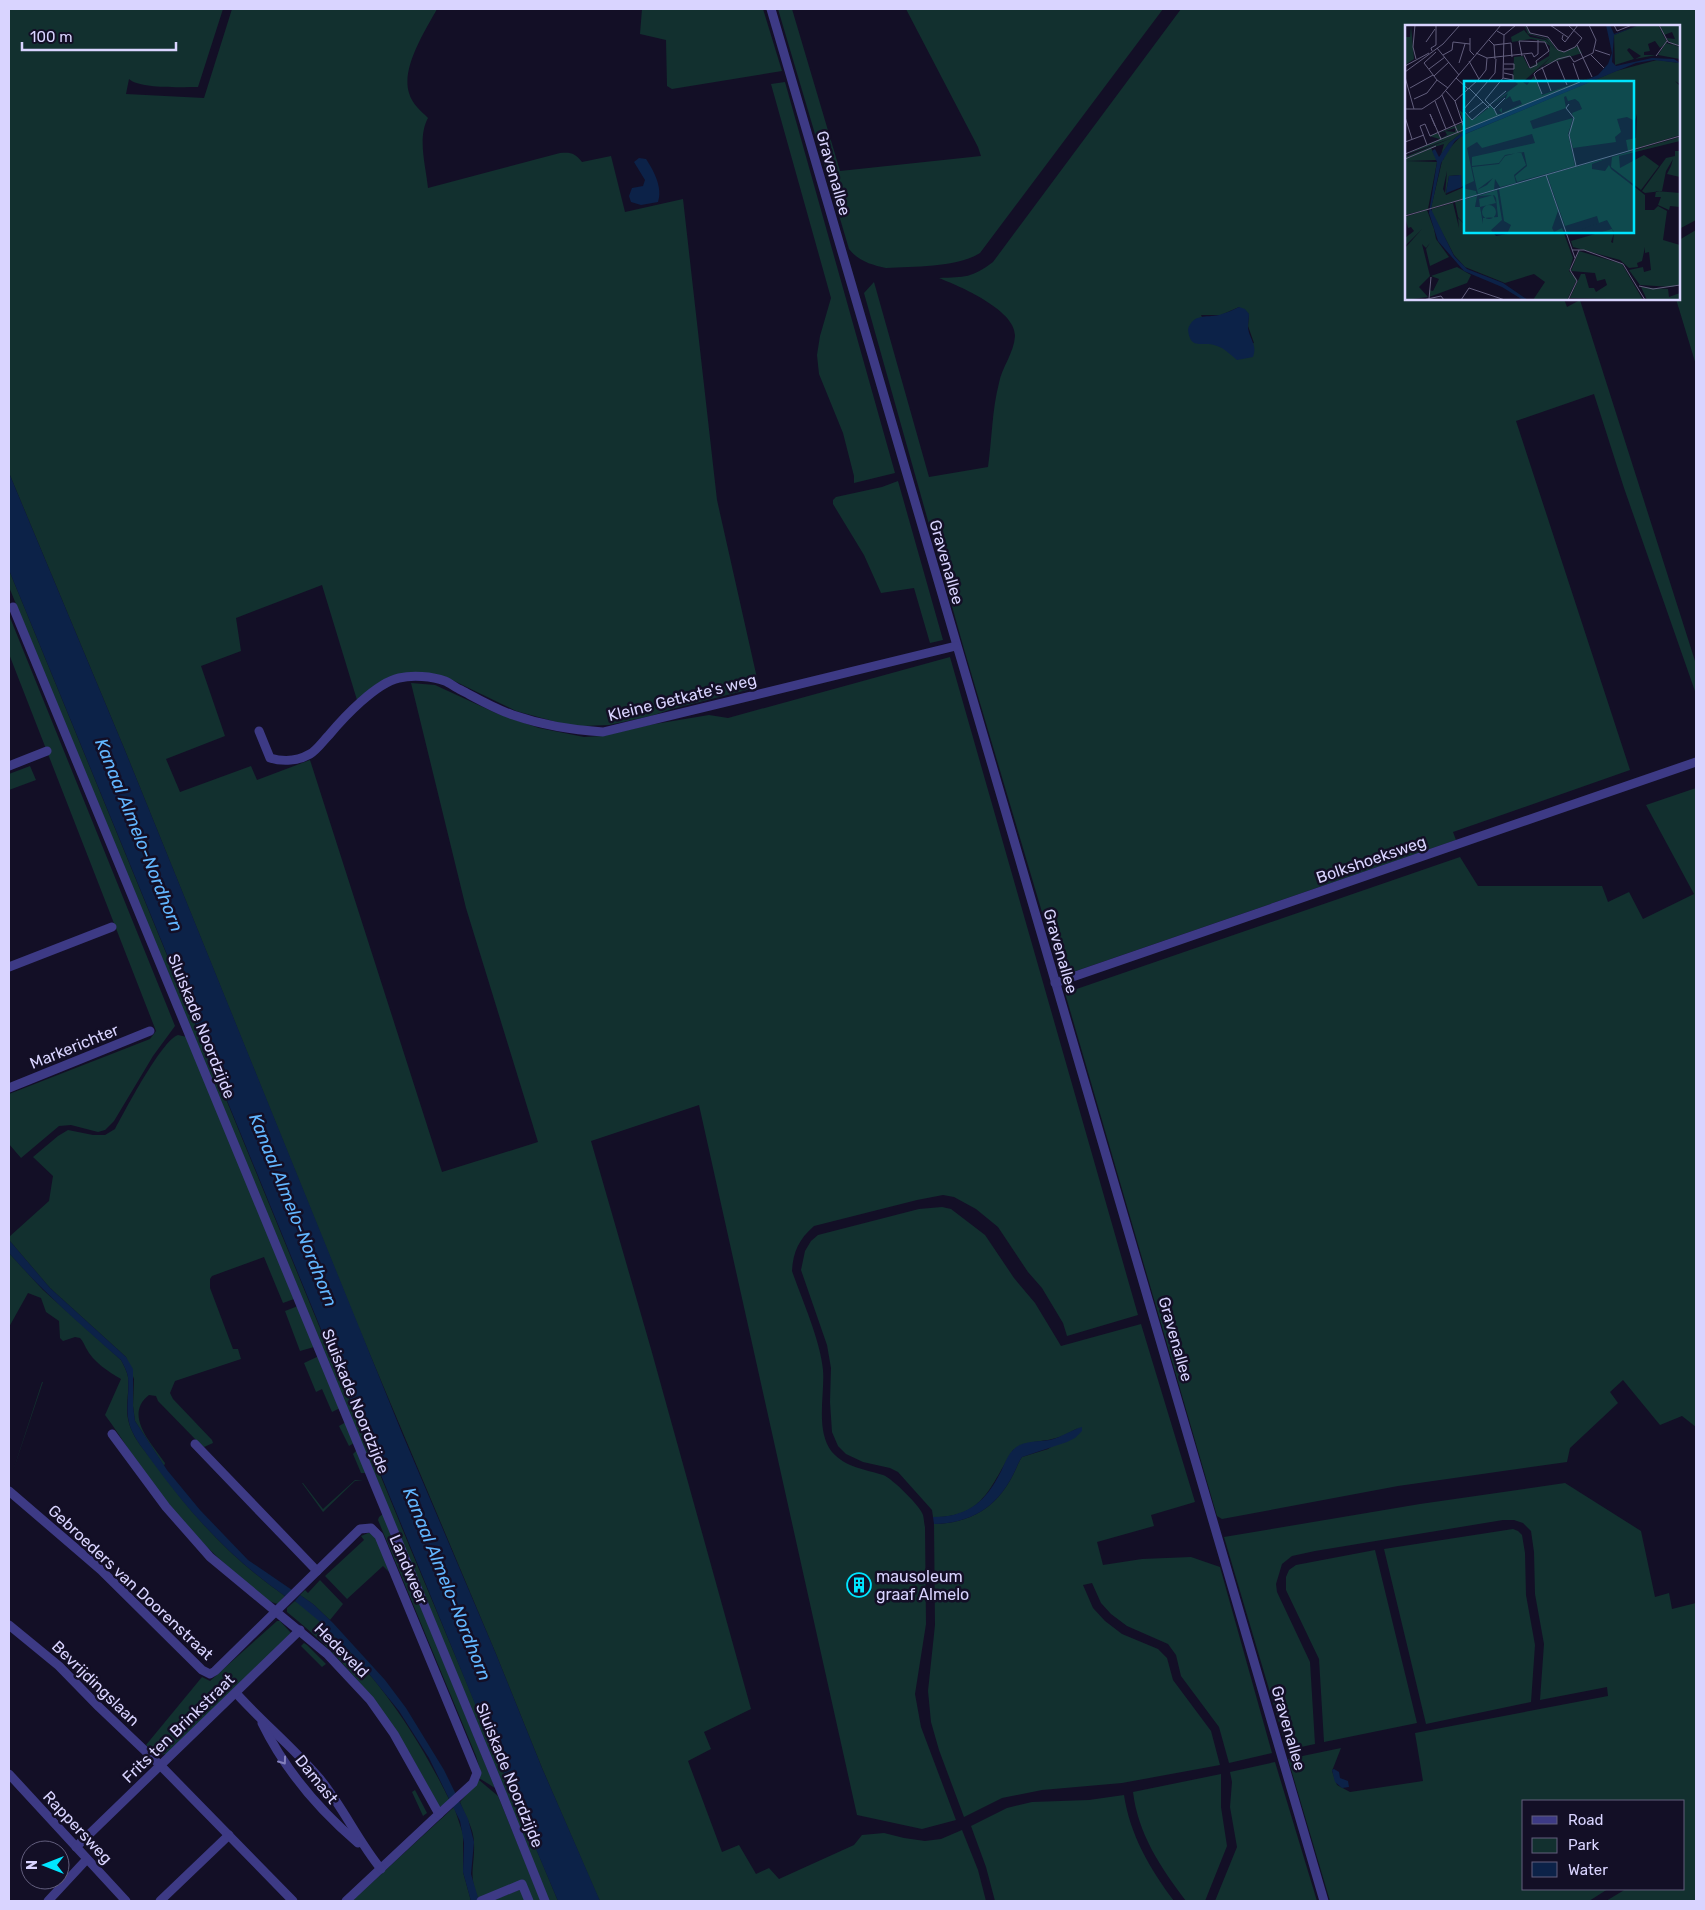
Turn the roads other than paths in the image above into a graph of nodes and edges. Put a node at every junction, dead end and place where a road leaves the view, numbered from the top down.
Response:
1 (771, 9) edge
2 (13, 607) dead end
3 (956, 646) junction
4 (259, 731) dead end
5 (47, 751) dead end
6 (1696, 762) edge
7 (9, 766) edge
8 (112, 927) dead end
9 (9, 967) edge
10 (1055, 982) junction
11 (150, 1031) dead end
12 (9, 1088) edge
13 (112, 1434) dead end
14 (194, 1444) dead end
15 (9, 1491) edge
16 (316, 1571) junction
17 (277, 1611) junction
18 (9, 1625) edge
19 (300, 1630) junction
20 (210, 1674) joint
21 (236, 1693) junction
22 (259, 1719) junction
23 (160, 1765) junction
24 (9, 1774) edge
25 (439, 1814) junction
26 (229, 1835) junction
27 (76, 1847) junction
28 (364, 1849) junction
29 (87, 1859) junction
30 (381, 1868) junction
31 (535, 1878) junction
32 (522, 1884) junction
33 (484, 1900) edge
34 (48, 1901) edge
35 (126, 1901) edge
36 (160, 1901) edge
37 (293, 1901) edge
38 (346, 1901) edge
39 (529, 1901) edge
40 (545, 1901) edge
41 (1324, 1901) edge

1 - 3 street, Gravenallee
2 - 31 street, Sluiskade Noordzijde
3 - 4 street, Kleine Getkate's weg
3 - 10 street, Gravenallee
5 - 7 street
6 - 10 street, Bolkshoeksweg
8 - 9 street
10 - 41 street, Gravenallee
11 - 12 street, Markerichter
13 - 17 street, Hedeveld
14 - 16 street
15 - 20 street, Gebroeders van Doorenstraat
16 - 17 street, Frits ten Brinkstraat
16 - 25 street, Landweer
17 - 19 street, Hedeveld
17 - 20 street, Frits ten Brinkstraat
18 - 23 street, Bevrijdingslaan
19 - 21 street, Frits ten Brinkstraat
19 - 25 street, Hedeveld
21 - 22 street, Damast
21 - 23 street, Frits ten Brinkstraat
22 -> 28 street, Damast
22 - 28 street, Damast
23 - 26 street
23 - 27 street, Frits ten Brinkstraat
24 - 27 street, Rappersweg
25 - 30 street
26 - 36 street
26 - 37 street
27 - 29 street, Rappersweg
28 - 30 street, Damast
29 - 34 street
29 - 35 street, Rappersweg
30 - 38 street
31 - 32 street
31 - 40 street, Sluiskade Noordzijde
32 - 33 street
32 - 39 street

